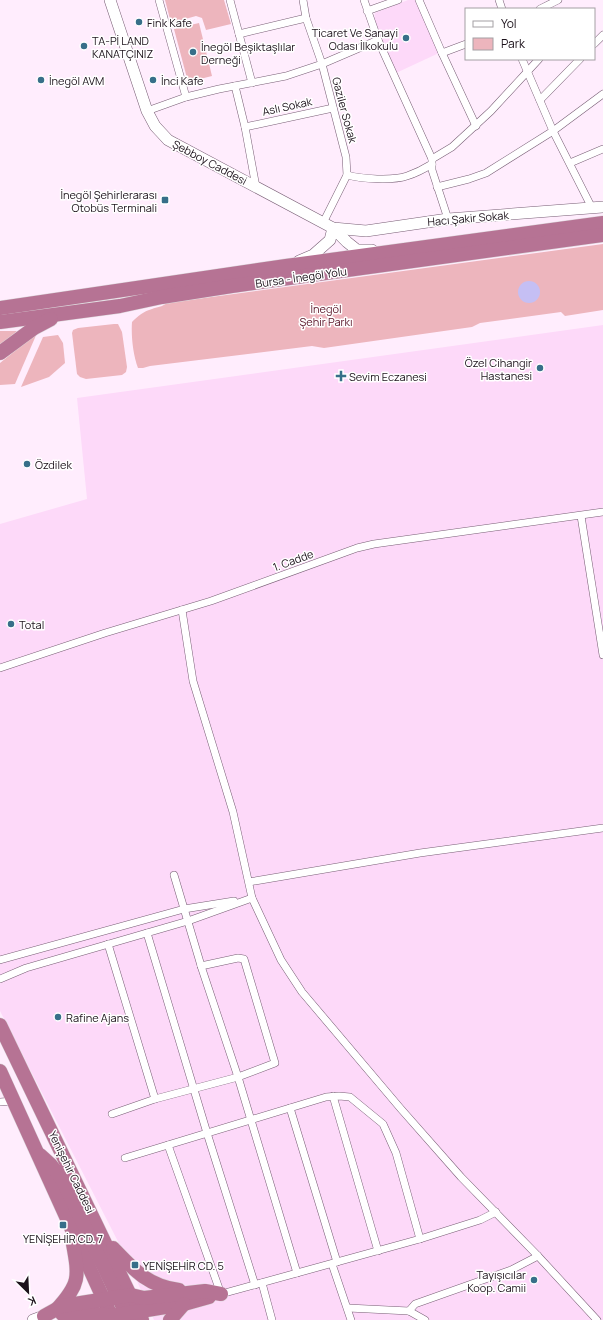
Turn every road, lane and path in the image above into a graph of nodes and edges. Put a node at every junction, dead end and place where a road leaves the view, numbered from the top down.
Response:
1 (110, 0) edge
2 (159, 0) edge
3 (230, 0) edge
4 (303, 0) edge
5 (364, 0) edge
6 (398, 0) edge
7 (419, 0) edge
8 (558, 0) edge
9 (385, 2) edge
10 (542, 8) edge
11 (367, 11) junction
12 (306, 18) junction
13 (239, 34) junction
14 (603, 35) edge
15 (378, 40) junction
16 (595, 43) edge
17 (465, 44) edge
18 (442, 53) junction
19 (522, 60) edge
20 (538, 60) edge
21 (579, 60) edge
22 (322, 64) junction
23 (527, 71) junction
24 (252, 83) junction
25 (235, 86) junction
26 (603, 94) edge
27 (186, 98) junction
28 (540, 100) junction
29 (333, 108) junction
30 (147, 112) junction
31 (245, 126) junction
32 (476, 126) junction
33 (554, 130) junction
34 (603, 149) edge
35 (432, 162) junction
36 (570, 163) junction
37 (347, 175) junction
38 (256, 187) junction
39 (437, 187) junction
40 (598, 207) edge
41 (448, 219) junction
42 (603, 222) edge
43 (328, 225) junction
44 (603, 235) edge
45 (392, 251) junction
46 (286, 266) junction
47 (0, 302) edge
48 (14, 306) junction
49 (0, 308) edge
50 (59, 315) junction
51 (0, 322) edge
52 (0, 353) edge
53 (603, 512) edge
54 (581, 516) junction
55 (182, 610) junction
56 (603, 655) edge
57 (0, 668) edge
58 (603, 828) edge
59 (174, 875) dead end
60 (249, 882) junction
61 (252, 898) junction
62 (184, 909) junction
63 (188, 921) junction
64 (147, 933) junction
65 (108, 944) junction
66 (0, 960) edge
67 (201, 966) junction
68 (0, 979) edge
69 (0, 1025) edge
70 (0, 1071) edge
71 (238, 1077) junction
72 (194, 1089) junction
73 (333, 1096) junction
74 (155, 1099) junction
75 (6, 1102) edge
76 (290, 1108) junction
77 (112, 1114) dead end
78 (251, 1119) junction
79 (207, 1133) junction
80 (168, 1145) junction
81 (34, 1150) junction
82 (125, 1158) dead end
83 (496, 1212) junction
84 (70, 1226) junction
85 (104, 1239) junction
86 (420, 1239) junction
87 (378, 1251) junction
88 (538, 1256) junction
89 (335, 1263) junction
90 (297, 1273) junction
91 (258, 1284) junction
92 (194, 1291) junction
93 (221, 1294) junction
94 (125, 1296) junction
95 (104, 1299) junction
96 (184, 1304) junction
97 (348, 1308) junction
98 (409, 1312) junction
99 (48, 1315) edge
100 (134, 1316) edge
101 (112, 1318) edge
102 (595, 1319) edge
103 (73, 1320) edge
104 (170, 1320) edge
105 (272, 1320) edge
106 (351, 1320) edge
107 (426, 1320) edge

1 - 30 street, Şebboy Caddesi
2 - 27 street
3 - 13 street
4 - 12 street, Gaziler Sokak
5 - 11 street
6 - 9 street
7 - 18 street
8 - 10 street
9 - 11 street
11 - 15 street
12 - 13 street
12 - 22 street, Gaziler Sokak
13 - 24 street
14 - 16 street
15 - 22 street
15 - 35 street
17 - 18 street
18 - 32 street
19 - 23 street
20 - 23 street
21 - 28 street
22 - 24 street
22 - 29 street, Gaziler Sokak
23 - 28 street
23 - 32 street
24 - 25 street
25 - 27 street
25 - 31 street
26 - 33 street
27 - 30 street
28 - 33 street
29 - 31 street, Aslı Sokak
29 - 37 street, Gaziler Sokak
30 - 38 street, Şebboy Caddesi
31 - 38 street
32 - 35 street
33 - 36 street
33 - 39 street
34 - 36 street
35 - 37 street
35 - 39 street
36 - 40 street
37 - 43 street
38 - 43 street, Şebboy Caddesi
39 - 41 street
40 - 41 street, Hacı Şakir Sokak
41 - 43 street, Hacı Şakir Sokak
42 - 45 highway, Bursa - İnegöl Yolu
43 - 45 street
43 - 46 street
44 - 50 highway, Bursa - İnegöl Yolu
45 - 46 highway, Bursa - İnegöl Yolu
46 - 48 highway, Bursa - İnegöl Yolu
47 - 48 highway
48 - 49 highway, Bursa - İnegöl Yolu
50 - 51 highway, Bursa - İnegöl Yolu
50 - 52 highway
53 - 54 street, 1. Cadde
54 - 55 street, 1. Cadde
54 - 56 street
55 - 57 street, 1. Cadde
55 - 60 street
58 - 60 street
59 - 62 street
60 - 61 street
61 - 62 street
61 - 63 street
61 - 83 street
62 - 63 street
62 - 66 street
63 - 64 street
63 - 67 street
64 - 65 street
64 - 72 street
65 - 68 street
65 - 74 street
67 - 71 street
67 - 71 street
69 - 85 highway, Yenişehir Caddesi
70 - 75 highway
71 - 72 street
71 - 78 street
72 - 74 street
72 - 79 street
73 - 76 street
73 - 86 street
73 - 87 street
74 - 77 street
75 - 81 highway
76 - 78 street
76 - 89 street
78 - 79 street
78 - 90 street
79 - 80 street
79 - 91 street
80 - 82 street
80 - 93 street
81 - 84 highway
81 - 94 highway
83 - 86 street
83 - 88 street
84 - 95 highway
84 - 99 highway
85 - 92 highway
85 - 94 highway, Yenişehir Caddesi
86 - 87 street
87 - 89 street
88 - 98 street
88 - 102 street
89 - 90 street
89 - 97 street
90 - 91 street
91 - 93 street
91 - 105 street
92 - 93 highway
92 - 94 highway
93 - 96 highway
94 - 95 highway
94 - 100 highway, Yenişehir Caddesi
95 - 99 highway
95 - 101 highway
96 - 100 highway
96 - 104 highway
97 - 98 street
97 - 106 street
98 - 107 street
99 - 101 highway
99 - 103 highway
100 - 101 highway

